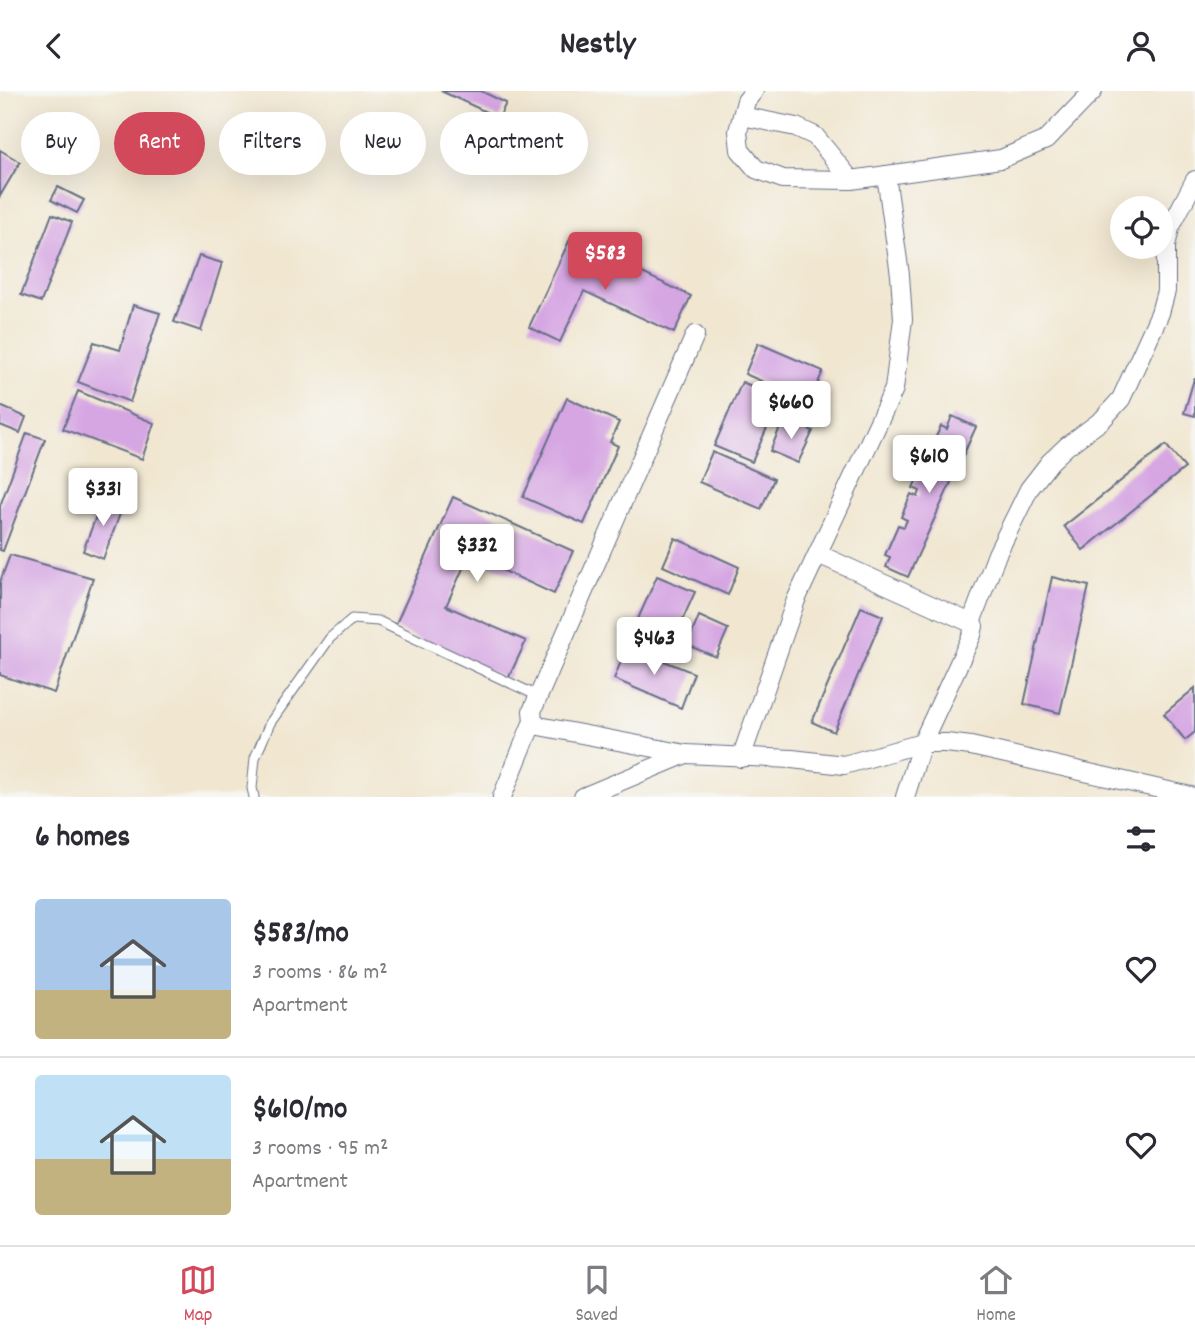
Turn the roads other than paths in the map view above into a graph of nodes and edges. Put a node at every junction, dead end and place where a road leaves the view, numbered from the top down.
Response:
1 (754, 91) edge
2 (1093, 91) edge
3 (742, 116) junction
4 (886, 175) junction
5 (851, 180) junction
6 (1195, 180) edge
7 (695, 335) dead end
8 (818, 554) junction
9 (971, 623) junction
10 (538, 695) junction
11 (533, 720) junction
12 (922, 743) junction
13 (686, 754) junction
14 (741, 758) junction
15 (254, 797) edge
16 (502, 797) edge
17 (583, 797) edge
18 (905, 797) edge
19 (1195, 797) edge

1 - 3 street
2 - 4 street
3 - 5 street
3 - 5 street
4 - 5 street
4 - 8 street
6 - 9 street
7 - 10 street
8 - 9 street
8 - 14 street
9 - 12 street
10 - 11 street
10 - 15 lane
11 - 13 street
11 - 16 street
12 - 14 street
12 - 18 street
12 - 19 street
13 - 14 street
13 - 17 street

